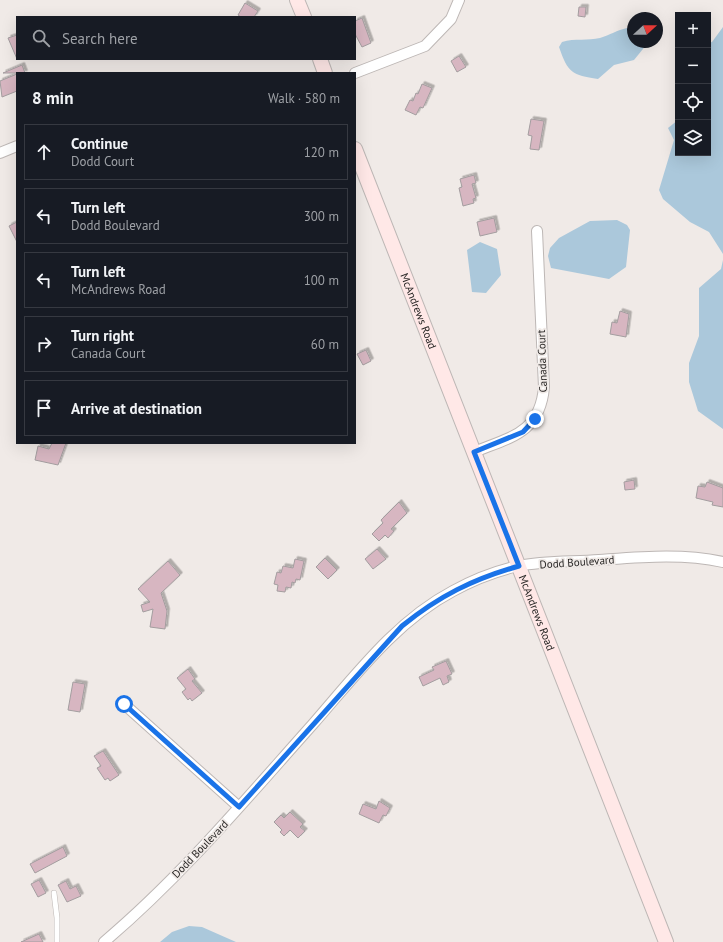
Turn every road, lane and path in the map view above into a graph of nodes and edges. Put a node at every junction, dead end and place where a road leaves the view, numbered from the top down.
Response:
1 (297, 0) edge
2 (459, 0) edge
3 (304, 16) edge
4 (320, 60) edge
5 (325, 72) edge
6 (356, 73) edge
7 (16, 146) edge
8 (0, 152) edge
9 (356, 152) edge
10 (537, 231) dead end
11 (474, 452) junction
12 (723, 562) edge
13 (519, 566) junction
14 (124, 704) dead end
15 (239, 807) junction
16 (54, 893) dead end
17 (57, 942) edge
18 (104, 942) edge
19 (666, 942) edge

1 - 3 main road
2 - 6 street
4 - 5 main road
7 - 8 street
9 - 11 main road, McAndrews Road
10 - 11 street, Canada Court
11 - 13 main road, McAndrews Road
12 - 13 street, Dodd Boulevard
13 - 15 street, Dodd Boulevard
13 - 19 main road, McAndrews Road
14 - 15 street
15 - 18 street, Dodd Boulevard
16 - 17 lane

